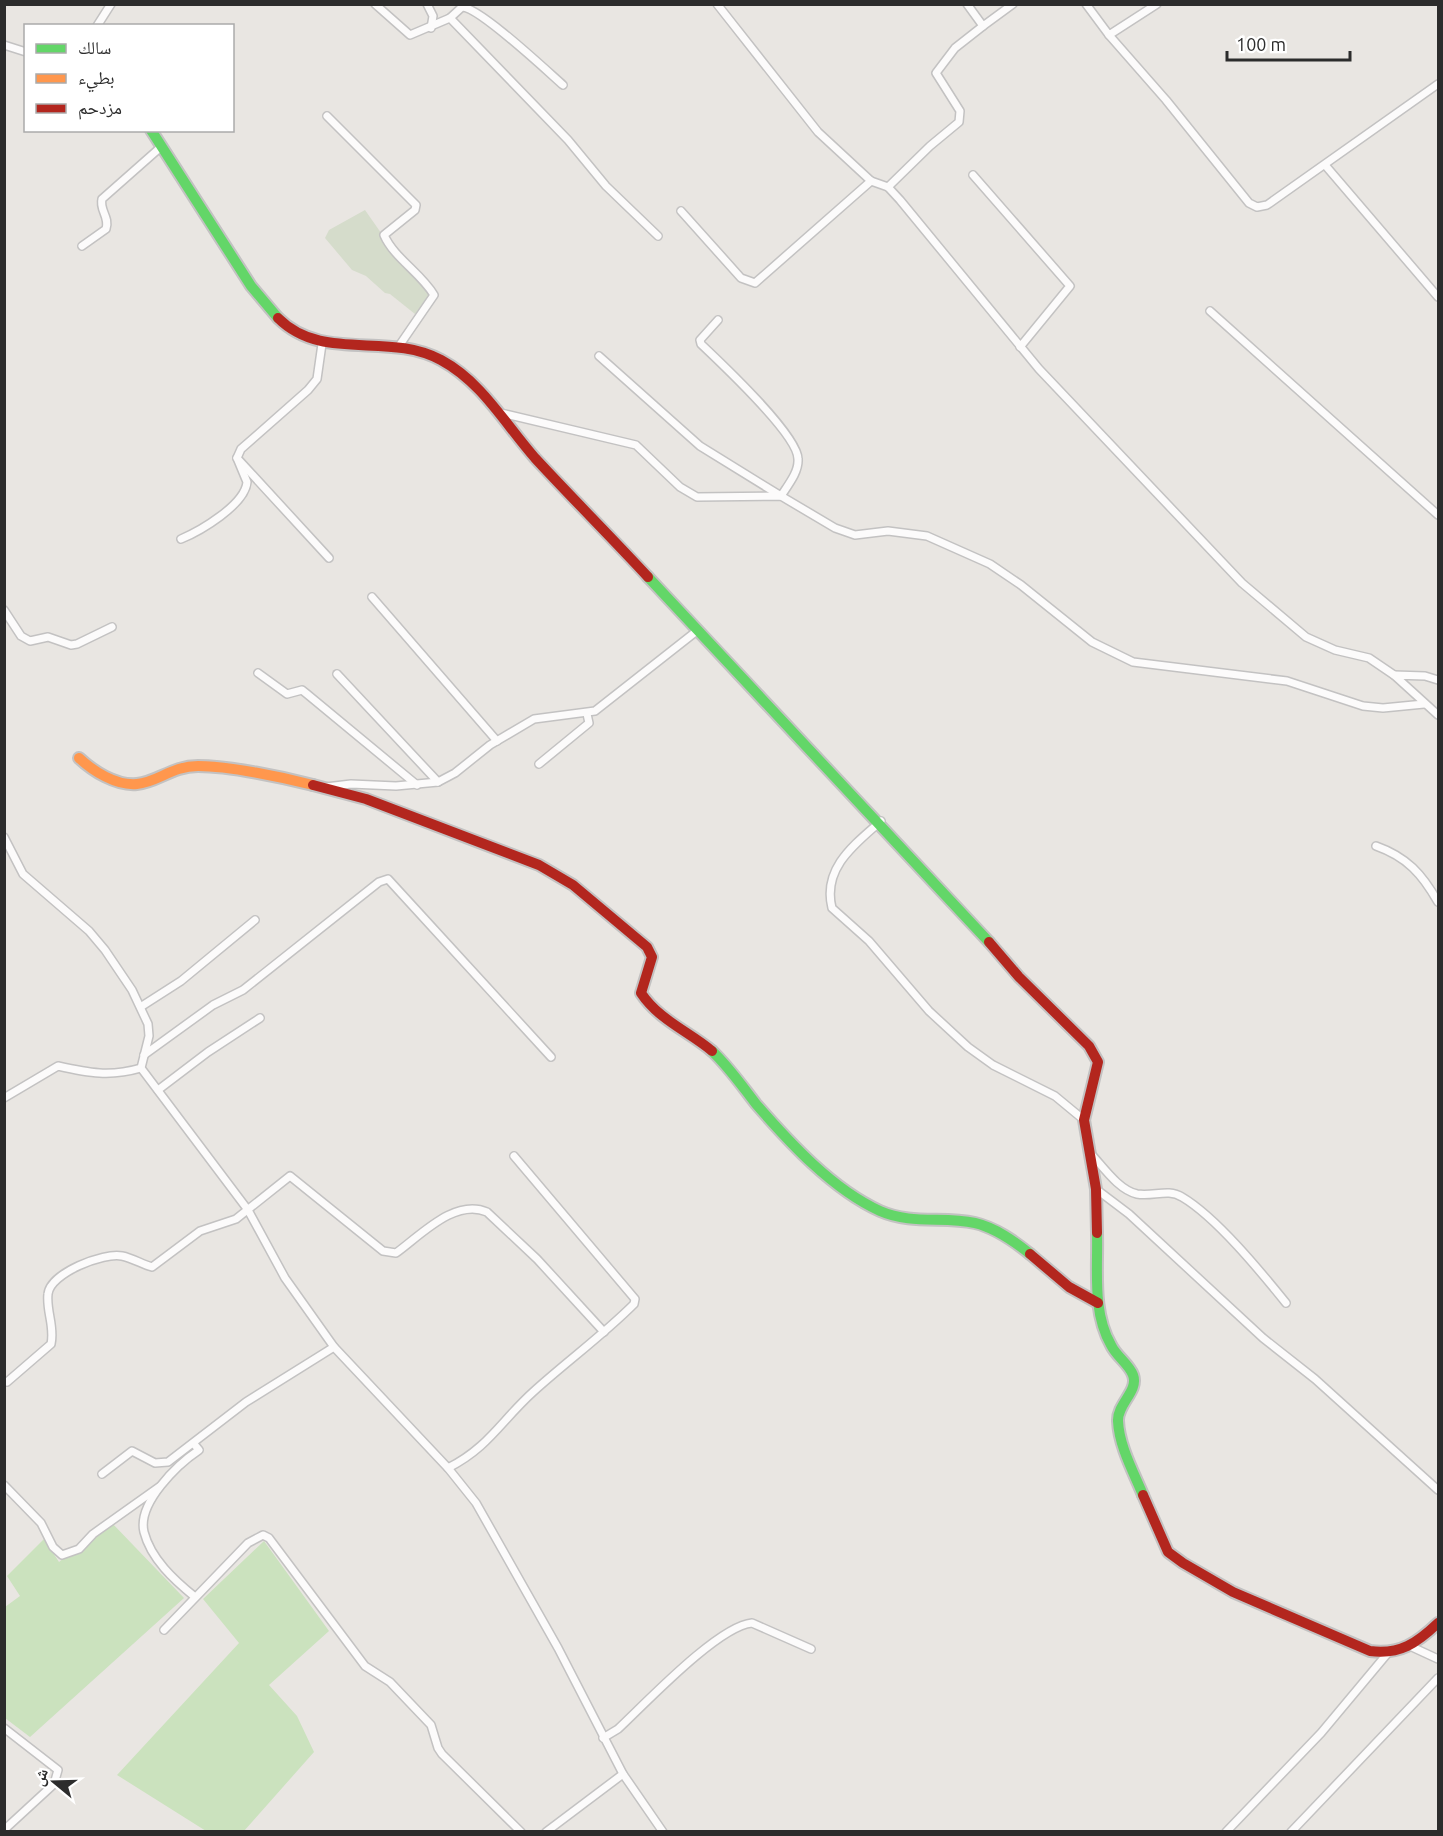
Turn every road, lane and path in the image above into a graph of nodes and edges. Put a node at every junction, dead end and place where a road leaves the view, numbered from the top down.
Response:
1 (111, 4) edge
2 (375, 4) edge
3 (427, 4) edge
4 (717, 4) edge
5 (967, 4) edge
6 (1013, 4) edge
7 (1086, 4) edge
8 (1157, 4) edge
9 (450, 18) junction
10 (98, 24) edge
11 (983, 26) junction
12 (431, 28) junction
13 (1108, 35) junction
14 (4, 45) edge
15 (24, 51) edge
16 (1438, 84) edge
17 (563, 85) dead end
18 (327, 116) dead end
19 (152, 132) edge
20 (162, 146) junction
21 (1325, 165) junction
22 (973, 175) dead end
23 (871, 181) junction
24 (888, 188) junction
25 (681, 211) dead end
26 (658, 236) dead end
27 (82, 246) dead end
28 (1438, 297) edge
29 (1210, 311) dead end
30 (718, 320) dead end
31 (322, 344) junction
32 (399, 346) junction
33 (1020, 347) junction
34 (599, 356) dead end
35 (501, 413) junction
36 (237, 458) junction
37 (781, 496) junction
38 (1438, 515) edge
39 (181, 538) dead end
40 (329, 558) dead end
41 (372, 597) dead end
42 (4, 610) edge
43 (112, 627) dead end
44 (698, 630) junction
45 (258, 673) dead end
46 (337, 674) dead end
47 (1394, 675) junction
48 (1438, 680) edge
49 (1424, 704) junction
50 (587, 714) junction
51 (1438, 715) edge
52 (497, 741) junction
53 (79, 758) dead end
54 (539, 764) dead end
55 (438, 782) junction
56 (417, 785) junction
57 (324, 788) junction
58 (881, 821) junction
59 (4, 837) edge
60 (1376, 846) dead end
61 (1438, 902) edge
62 (255, 920) dead end
63 (142, 1006) junction
64 (260, 1018) dead end
65 (144, 1055) junction
66 (551, 1057) dead end
67 (141, 1068) junction
68 (158, 1090) junction
69 (4, 1098) edge
70 (1084, 1120) junction
71 (1090, 1154) junction
72 (514, 1156) dead end
73 (1096, 1189) junction
74 (248, 1210) junction
75 (1098, 1303) junction
76 (1286, 1303) dead end
77 (604, 1332) junction
78 (334, 1347) junction
79 (7, 1382) dead end
80 (194, 1444) junction
81 (448, 1468) junction
82 (102, 1474) dead end
83 (4, 1485) edge
84 (159, 1487) junction
85 (1438, 1490) edge
86 (195, 1597) junction
87 (1438, 1623) edge
88 (164, 1630) dead end
89 (1412, 1647) junction
90 (811, 1649) dead end
91 (1387, 1654) junction
92 (1438, 1659) edge
93 (1438, 1678) edge
94 (4, 1728) edge
95 (603, 1738) junction
96 (622, 1774) junction
97 (4, 1830) edge
98 (521, 1832) edge
99 (546, 1832) edge
100 (663, 1832) edge
101 (1226, 1832) edge
102 (1291, 1832) edge

1 - 10 street
2 - 12 street
3 - 12 street
4 - 23 street
5 - 11 street
6 - 11 street
7 - 13 street
8 - 13 street
9 - 12 street
9 - 17 street
9 - 26 street
11 - 24 street
13 - 21 street
14 - 15 street
16 - 21 street
18 - 32 street
19 - 20 street
20 - 27 street
20 - 31 street
21 - 28 street
22 - 33 street
23 - 24 street
23 - 25 street
24 - 33 street
29 - 38 street
30 - 37 street
31 - 32 street
31 - 36 street
32 - 35 street
33 - 47 street
34 - 37 street
35 - 37 street
35 - 44 street
36 - 39 street
36 - 40 street
37 - 49 street
41 - 52 street
42 - 43 street
44 - 50 street
44 - 58 street
45 - 56 street
46 - 55 street
47 - 48 street
47 - 49 street
49 - 51 street
50 - 52 street
50 - 54 street
52 - 55 street
53 - 57 street
55 - 56 street
56 - 57 street
57 - 75 street
58 - 70 street
58 - 70 street
59 - 63 street
60 - 61 street
62 - 63 street
63 - 65 street
64 - 68 street
65 - 66 street
65 - 67 street
67 - 68 street
67 - 69 street
68 - 74 street
70 - 71 street
71 - 73 street
71 - 76 street
72 - 77 street
73 - 75 street
73 - 85 street
74 - 77 street
74 - 78 street
74 - 79 street
75 - 91 street
77 - 81 street
78 - 80 street
78 - 81 street
80 - 82 street
80 - 84 street
81 - 95 street
83 - 84 street
84 - 86 street
86 - 88 street
86 - 98 street
87 - 89 street
89 - 91 street
89 - 92 street
90 - 95 street
91 - 101 street
93 - 102 street
94 - 97 street
95 - 96 street
96 - 99 street
96 - 100 street

